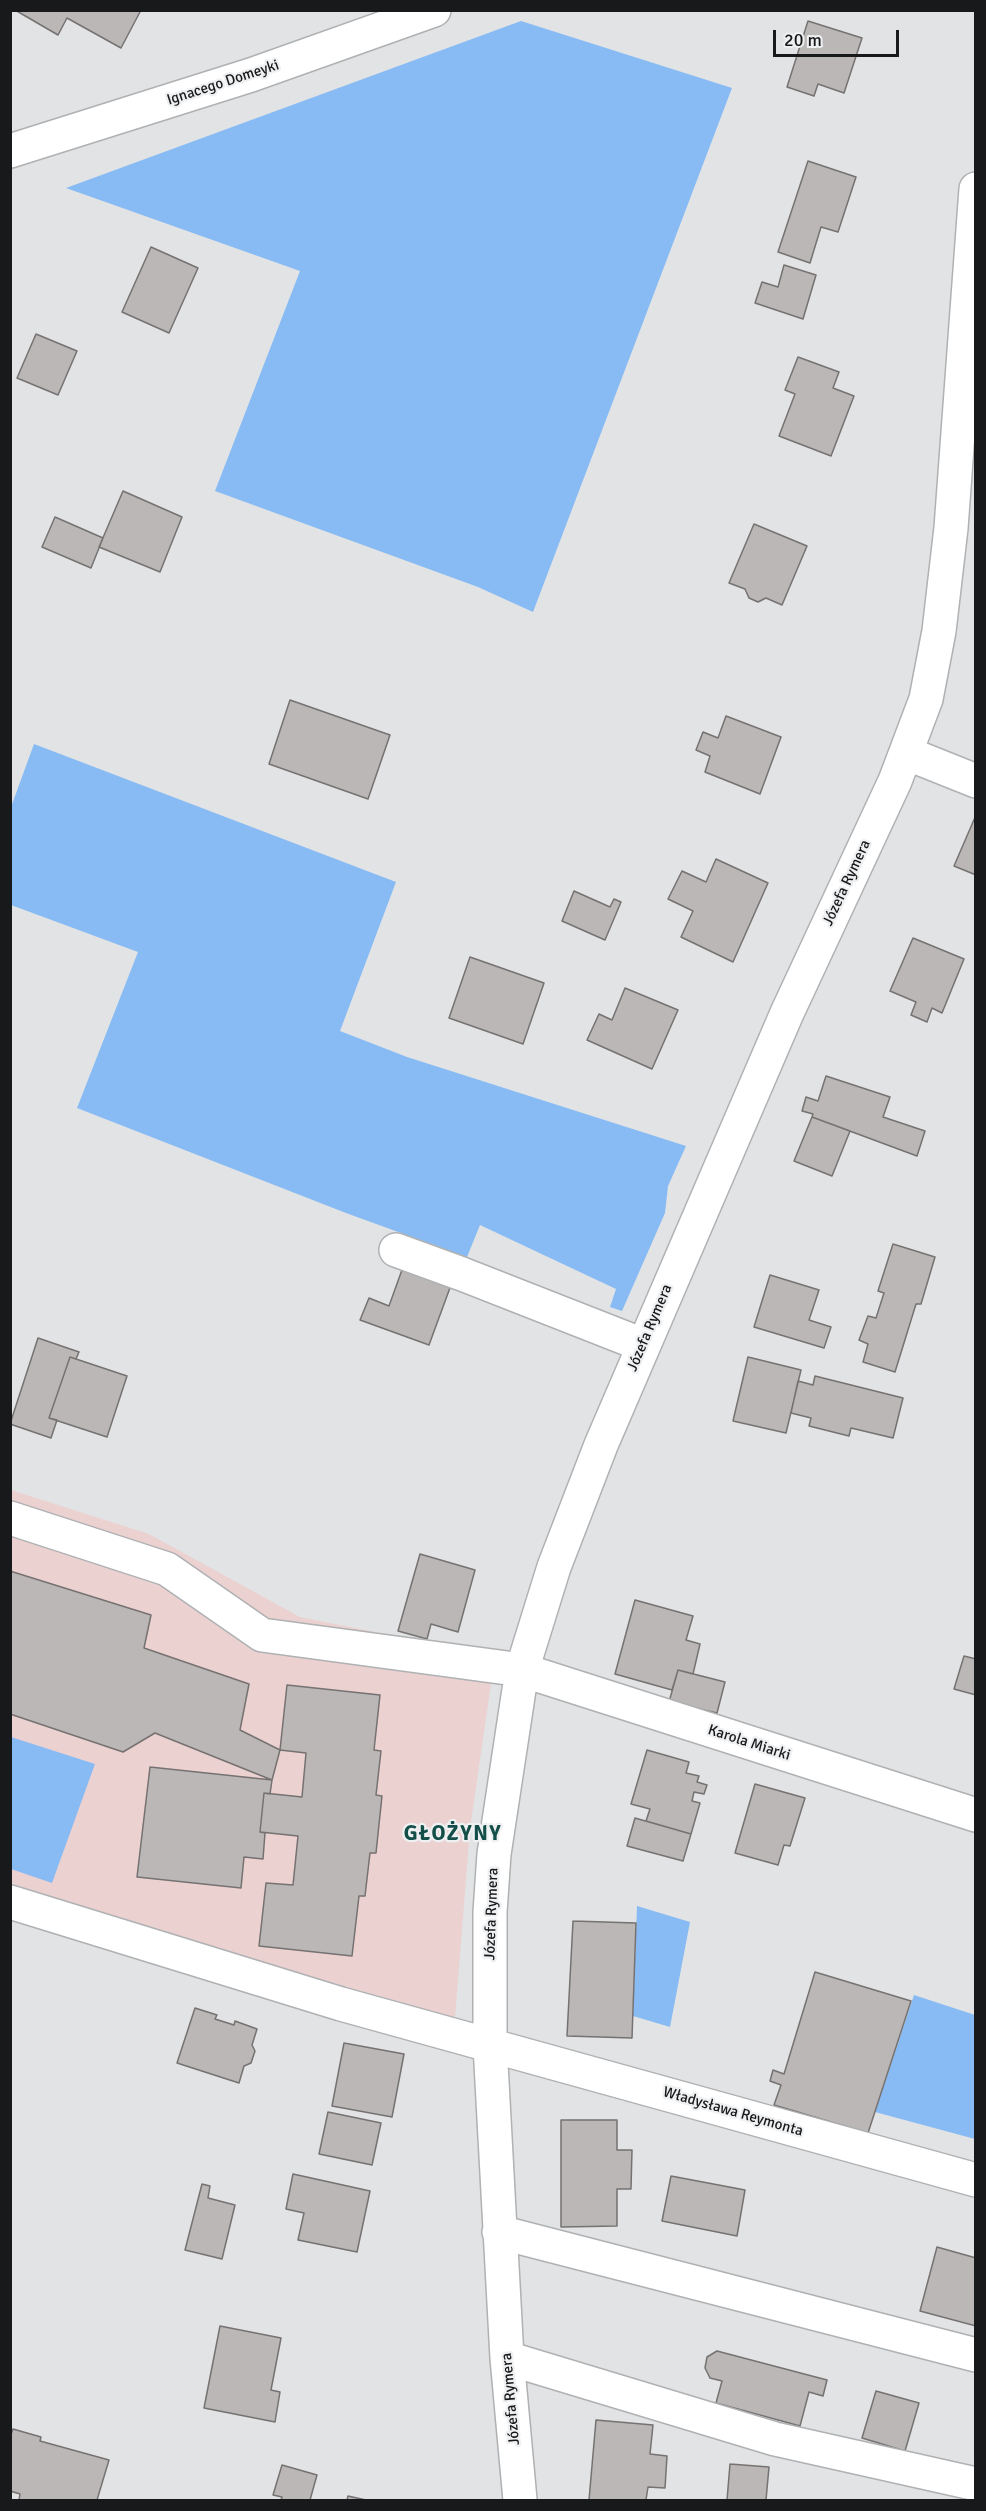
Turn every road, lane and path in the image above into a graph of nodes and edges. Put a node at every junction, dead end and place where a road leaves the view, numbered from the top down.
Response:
1 (434, 10) edge
2 (10, 151) edge
3 (975, 189) edge
4 (963, 533) edge
5 (906, 753) junction
6 (975, 781) edge
7 (396, 1250) dead end
8 (643, 1345) junction
9 (10, 1518) edge
10 (522, 1670) junction
11 (975, 1815) edge
12 (10, 1902) edge
13 (490, 2045) junction
14 (975, 2180) edge
15 (499, 2232) junction
16 (975, 2355) edge
17 (507, 2358) junction
18 (975, 2484) edge
19 (520, 2500) edge

1 - 2 street, Ignacego Domeyki
3 - 4 street, Józefa Rymera
4 - 5 street, Józefa Rymera
5 - 6 street
5 - 8 street, Józefa Rymera
7 - 8 street
8 - 10 street, Józefa Rymera
9 - 10 street, Karola Miarki
10 - 11 street, Karola Miarki
10 - 13 street, Józefa Rymera
12 - 13 street, Władysława Reymonta
13 - 14 street, Władysława Reymonta
13 - 15 street, Józefa Rymera
15 - 16 street
15 - 17 street, Józefa Rymera
17 - 18 street
17 - 19 street, Józefa Rymera

